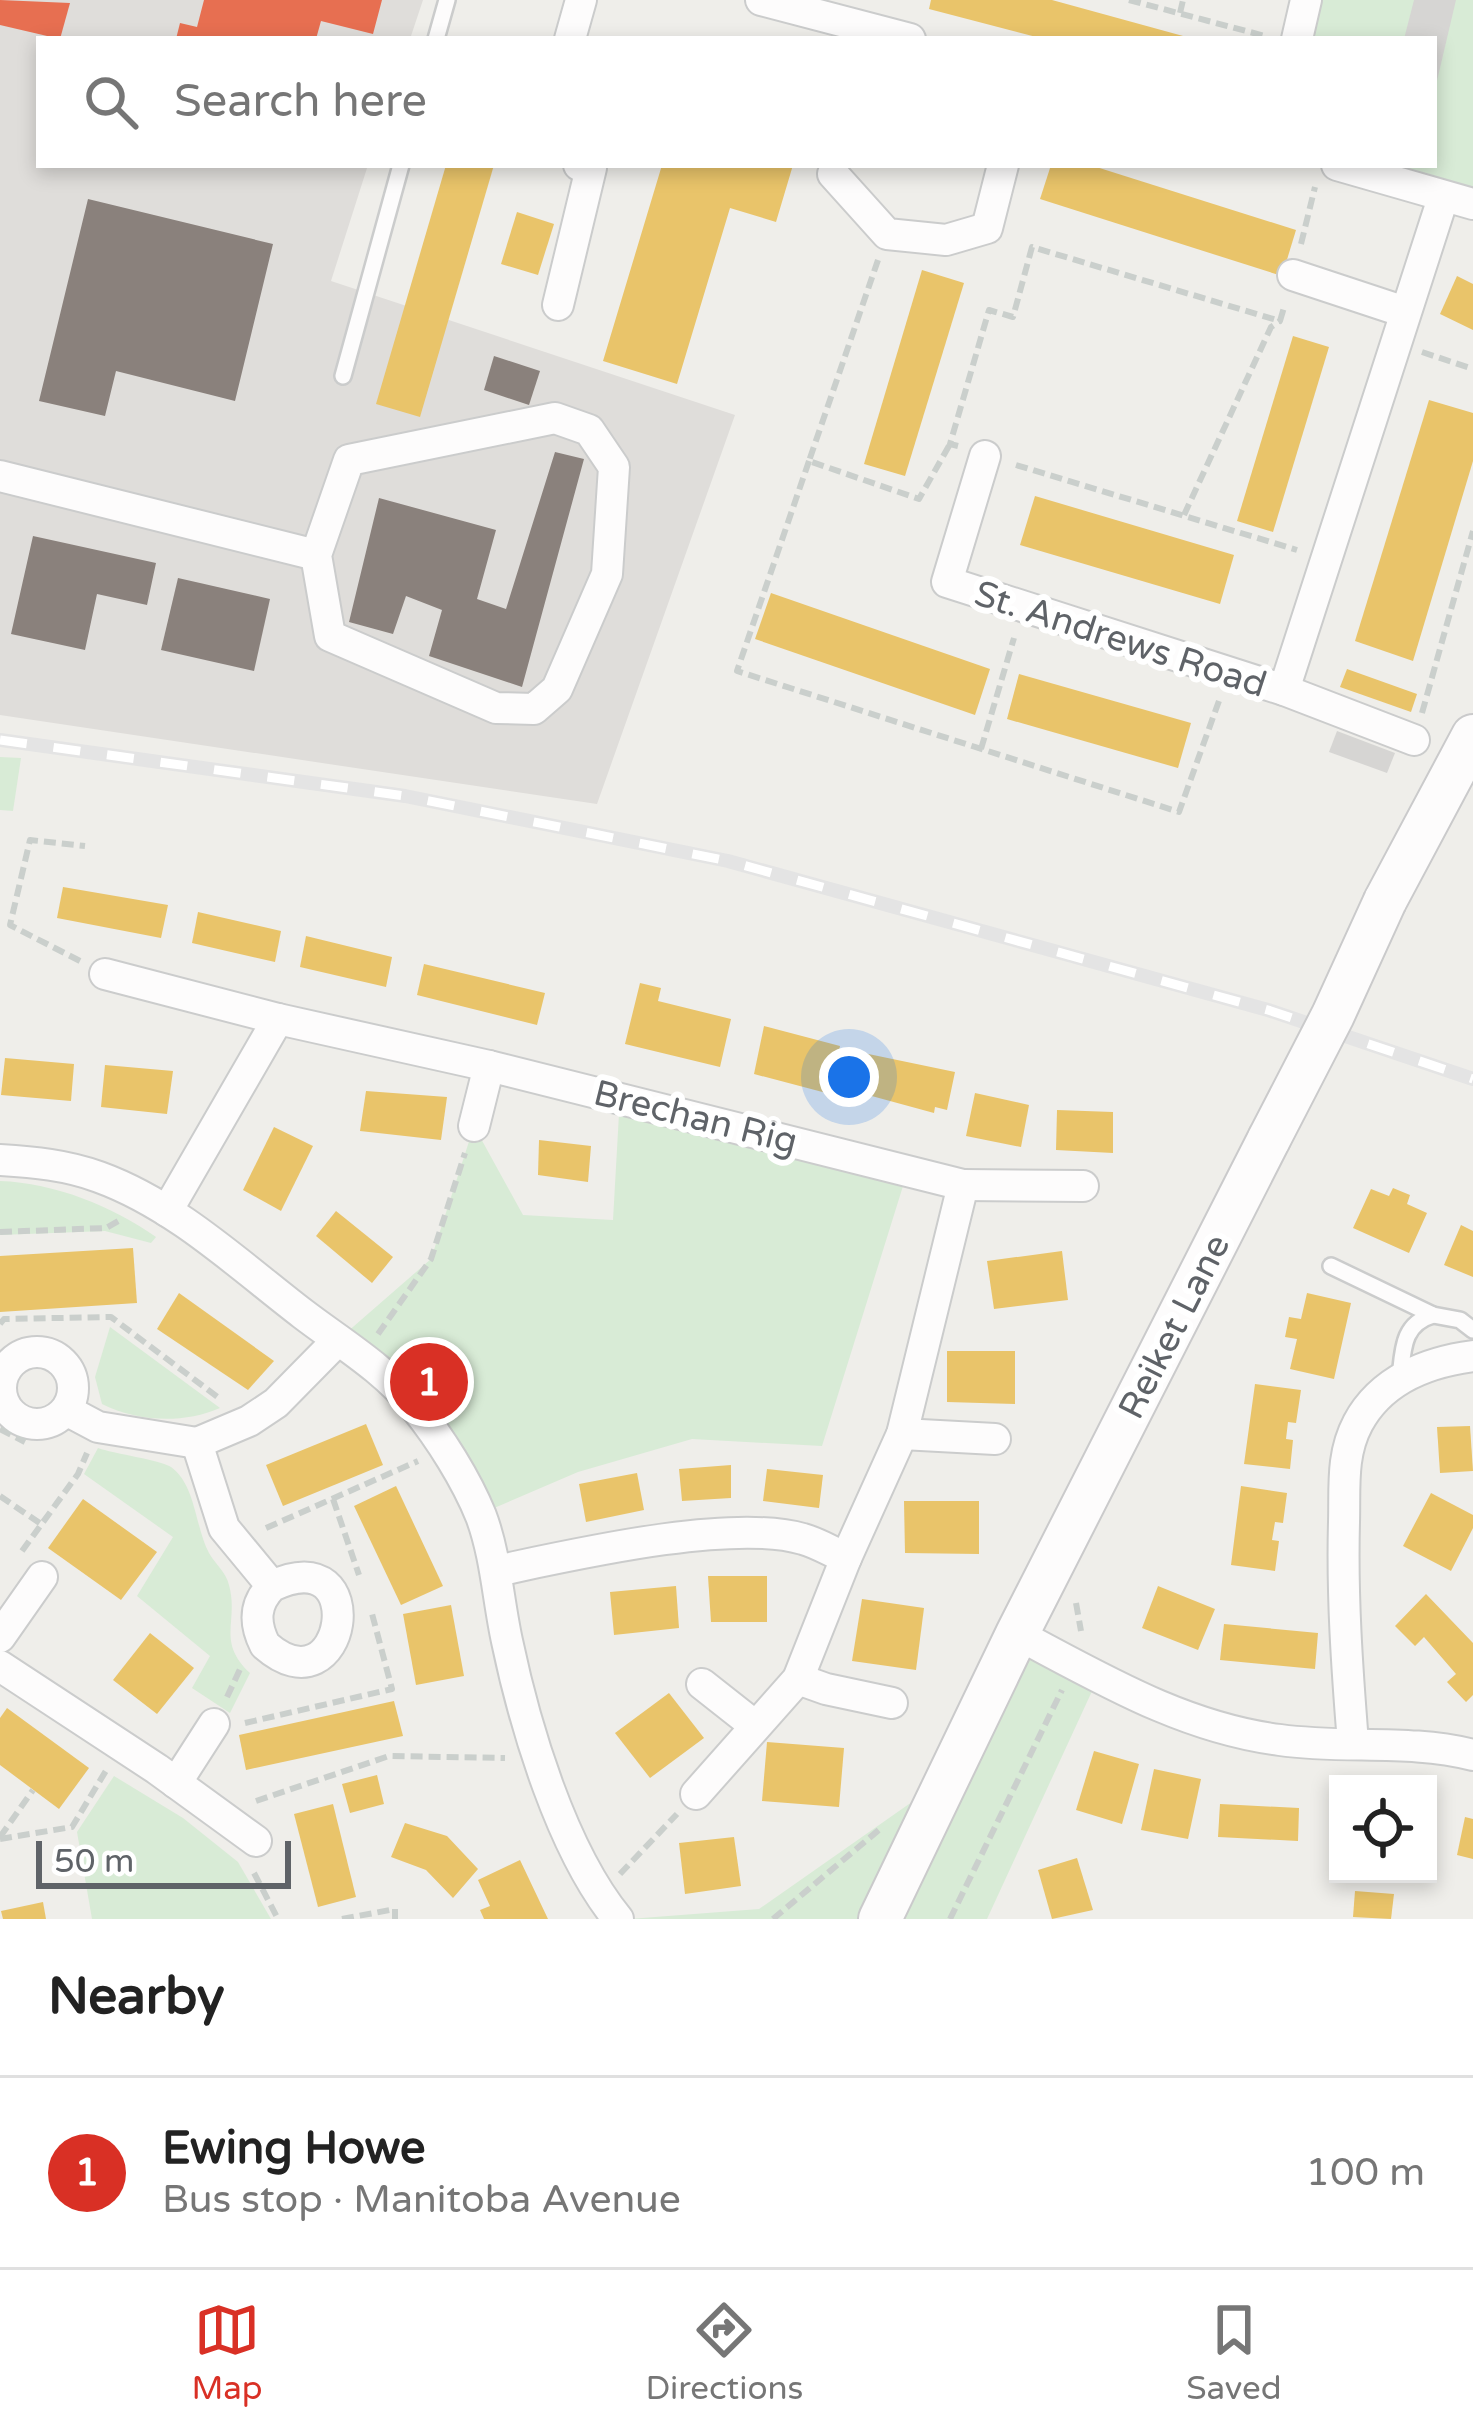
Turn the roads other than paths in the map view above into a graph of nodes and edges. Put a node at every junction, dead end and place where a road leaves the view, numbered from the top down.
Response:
1 (447, 0) edge
2 (581, 0) edge
3 (760, 0) edge
4 (1306, 0) edge
5 (850, 11) edge
6 (437, 36) edge
7 (571, 36) edge
8 (904, 36) edge
9 (1298, 36) edge
10 (400, 168) edge
11 (591, 168) edge
12 (1002, 168) edge
13 (832, 174) dead end
14 (1326, 176) edge
15 (1458, 201) edge
16 (1293, 274) road end
17 (558, 305) dead end
18 (1405, 312) junction
19 (343, 376) dead end
20 (985, 456) road end
21 (0, 476) edge
22 (316, 555) junction
23 (1284, 690) junction
24 (1473, 736) edge
25 (1414, 740) road end
26 (105, 974) road end
27 (278, 1019) junction
28 (489, 1066) junction
29 (474, 1126) road end
30 (0, 1160) edge
31 (963, 1184) junction
32 (1083, 1186) dead end
33 (159, 1207) junction
34 (1331, 1266) dead end
35 (1433, 1315) junction
36 (1473, 1330) edge
37 (350, 1348) junction
38 (1473, 1356) edge
39 (1400, 1378) junction
40 (66, 1410) dead end
41 (902, 1434) junction
42 (995, 1439) dead end
43 (197, 1443) junction
44 (846, 1558) junction
45 (496, 1571) junction
46 (42, 1577) dead end
47 (272, 1586) junction
48 (1018, 1634) junction
49 (0, 1637) edge
50 (0, 1666) edge
51 (798, 1678) junction
52 (702, 1684) dead end
53 (892, 1703) dead end
54 (214, 1724) road end
55 (754, 1725) junction
56 (1353, 1743) junction
57 (1473, 1754) edge
58 (176, 1783) junction
59 (696, 1794) road end
60 (256, 1841) dead end
61 (609, 1906) edge
62 (880, 1919) edge

1 - 6 lane
2 - 7 street
3 - 5 street
4 - 9 street
5 - 8 street
10 - 19 lane
11 - 17 street
12 - 13 street
14 - 15 street
15 - 18 street, St. Andrews Road
16 - 18 street
18 - 23 street, St. Andrews Road
20 - 23 street, St. Andrews Road
21 - 22 street
22 - 22 street
23 - 25 street, St. Andrews Road
24 - 48 street, Reiket Lane, bridge
26 - 27 street, Brechan Rig
27 - 28 street, Brechan Rig
27 - 33 street
28 - 29 street
28 - 31 street, Brechan Rig
30 - 33 street
31 - 32 street, Brechan Rig
31 - 41 street
33 - 37 street
34 - 35 lane
35 - 36 lane
35 - 39 lane
37 - 43 street
37 - 45 street
38 - 39 street
39 - 56 street
40 - 43 street
41 - 42 street
41 - 44 street
43 - 47 street
44 - 45 street
44 - 51 street
45 - 61 street
46 - 49 street
47 - 47 street
48 - 56 street
48 - 62 street, Reiket Lane
50 - 58 street
51 - 53 street
51 - 55 street
52 - 55 street
54 - 58 street
55 - 59 street
56 - 57 street
58 - 60 street

